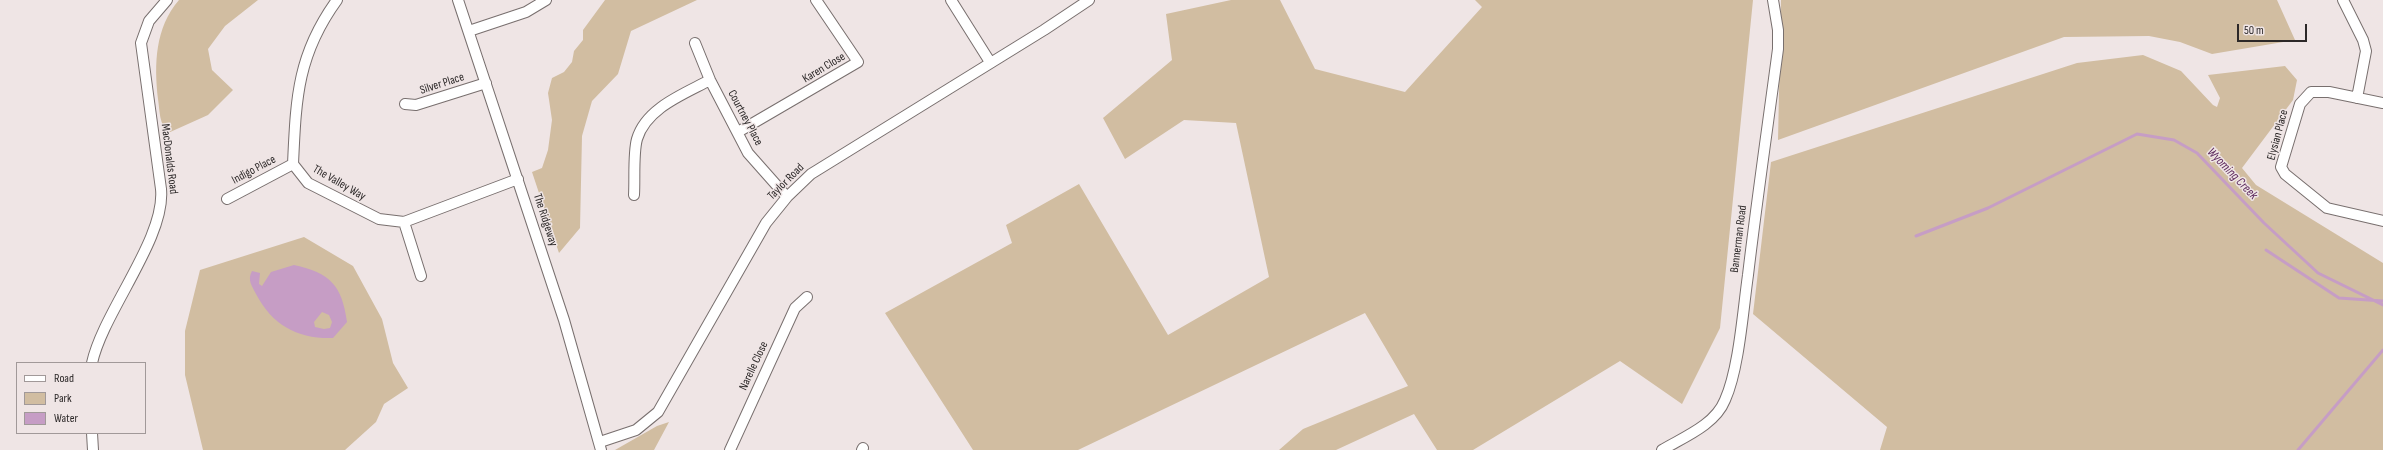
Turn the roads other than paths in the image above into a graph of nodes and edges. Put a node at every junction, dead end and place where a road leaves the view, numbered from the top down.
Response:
1 (167, 0) edge
2 (337, 0) edge
3 (458, 0) edge
4 (546, 0) edge
5 (816, 0) edge
6 (951, 0) edge
7 (1089, 0) edge
8 (1773, 0) edge
9 (2343, 0) edge
10 (469, 31) junction
11 (695, 43) dead end
12 (990, 62) junction
13 (710, 80) junction
14 (486, 83) junction
15 (2357, 98) junction
16 (2383, 103) edge
17 (405, 104) dead end
18 (738, 132) junction
19 (293, 164) junction
20 (518, 179) junction
21 (634, 195) dead end
22 (787, 197) junction
23 (227, 200) dead end
24 (2383, 221) edge
25 (404, 222) junction
26 (422, 276) dead end
27 (807, 297) dead end
28 (92, 362) edge
29 (92, 434) edge
30 (601, 446) edge
31 (93, 450) edge
32 (730, 450) edge
33 (1662, 450) edge

1 - 28 street, MacDonalds Road
2 - 19 street
3 - 10 street, The Ridgeway
4 - 10 street
5 - 18 street, Karen Close
6 - 12 street
7 - 12 street, Taylor Road
8 - 33 street, Bannerman Road
9 - 15 street
10 - 14 street, The Ridgeway
11 - 13 street, Courtney Place
12 - 22 street, Taylor Road
13 - 18 street, Courtney Place
13 - 21 street
14 - 17 street, Silver Place
14 - 20 street, The Ridgeway
15 - 16 street
15 - 24 street, Elysian Place
18 - 22 street, Courtney Place
19 - 23 street, Indigo Place
19 - 25 street, The Valley Way
20 - 25 street, The Valley Way
20 - 30 street, The Ridgeway
22 - 30 street, Taylor Road
25 - 26 street
27 - 32 street, Narelle Close
29 - 31 street

